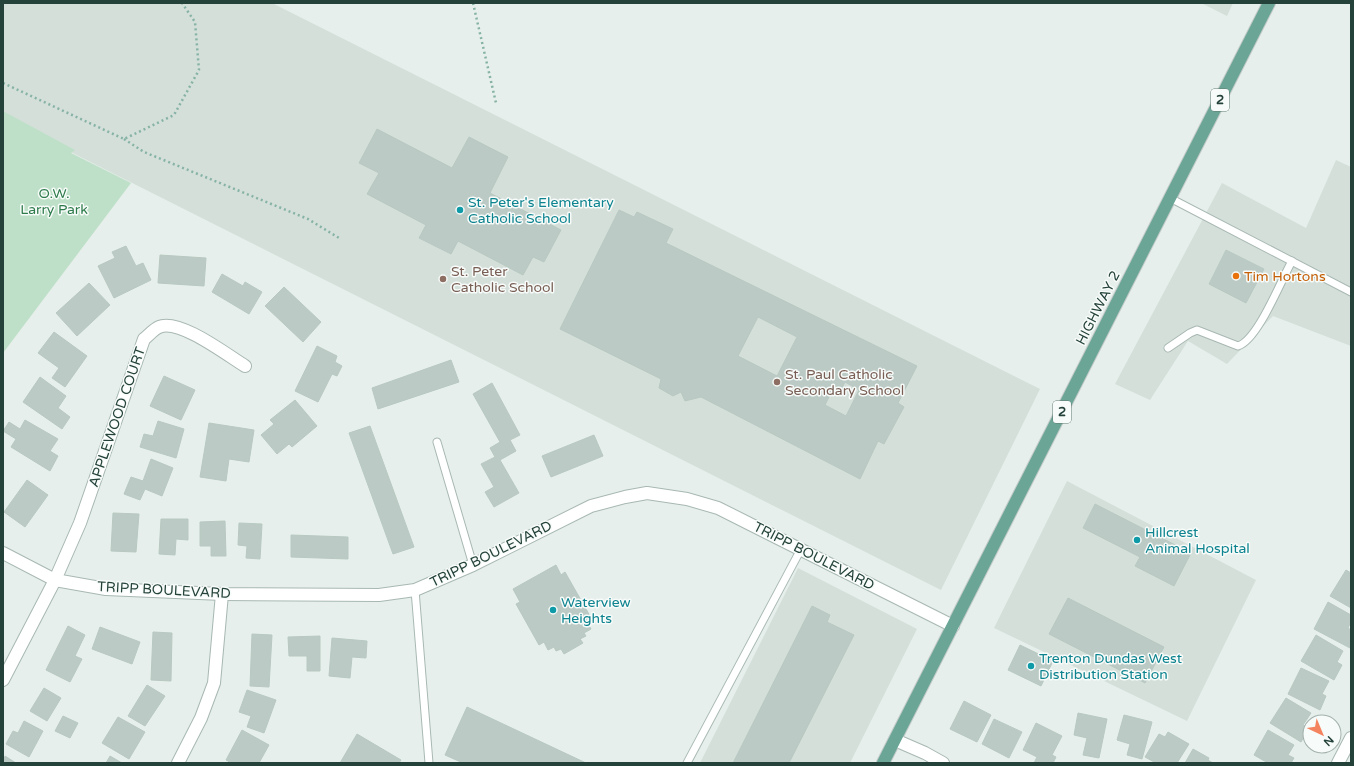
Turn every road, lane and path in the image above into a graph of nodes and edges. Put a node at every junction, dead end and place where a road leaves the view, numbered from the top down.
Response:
1 (182, 3) edge
2 (473, 3) edge
3 (1269, 3) edge
4 (3, 83) edge
5 (496, 103) dead end
6 (124, 139) junction
7 (1170, 198) junction
8 (339, 238) dead end
9 (1292, 261) junction
10 (1351, 292) edge
11 (1168, 348) dead end
12 (245, 366) dead end
13 (437, 442) dead end
14 (801, 548) junction
15 (3, 554) edge
16 (474, 565) junction
17 (55, 580) junction
18 (415, 590) junction
19 (222, 594) junction
20 (953, 626) junction
21 (3, 680) edge
22 (1351, 738) edge
23 (895, 740) junction
24 (178, 763) edge
25 (429, 763) edge
26 (687, 763) edge
27 (883, 763) edge
28 (943, 763) edge
29 (1338, 763) edge

1 - 6 path
2 - 5 path
3 - 7 main road, HIGHWAY 2 / 2
4 - 6 path
6 - 8 path
7 - 9 lane
7 - 20 main road, HIGHWAY 2 / 2
9 - 10 lane
9 - 11 lane
12 - 17 street, APPLEWOOD COURT
13 - 16 lane
14 - 16 street, TRIPP BOULEVARD
14 - 20 street, TRIPP BOULEVARD
14 - 26 lane
15 - 17 street, TRIPP BOULEVARD
16 - 18 street, TRIPP BOULEVARD
17 - 19 street, TRIPP BOULEVARD
17 - 21 street, APPLEWOOD COURT
18 - 19 street, TRIPP BOULEVARD
18 - 25 lane
19 - 24 street
20 - 23 main road, 2
22 - 29 street
23 - 27 main road, 2
23 - 28 street

